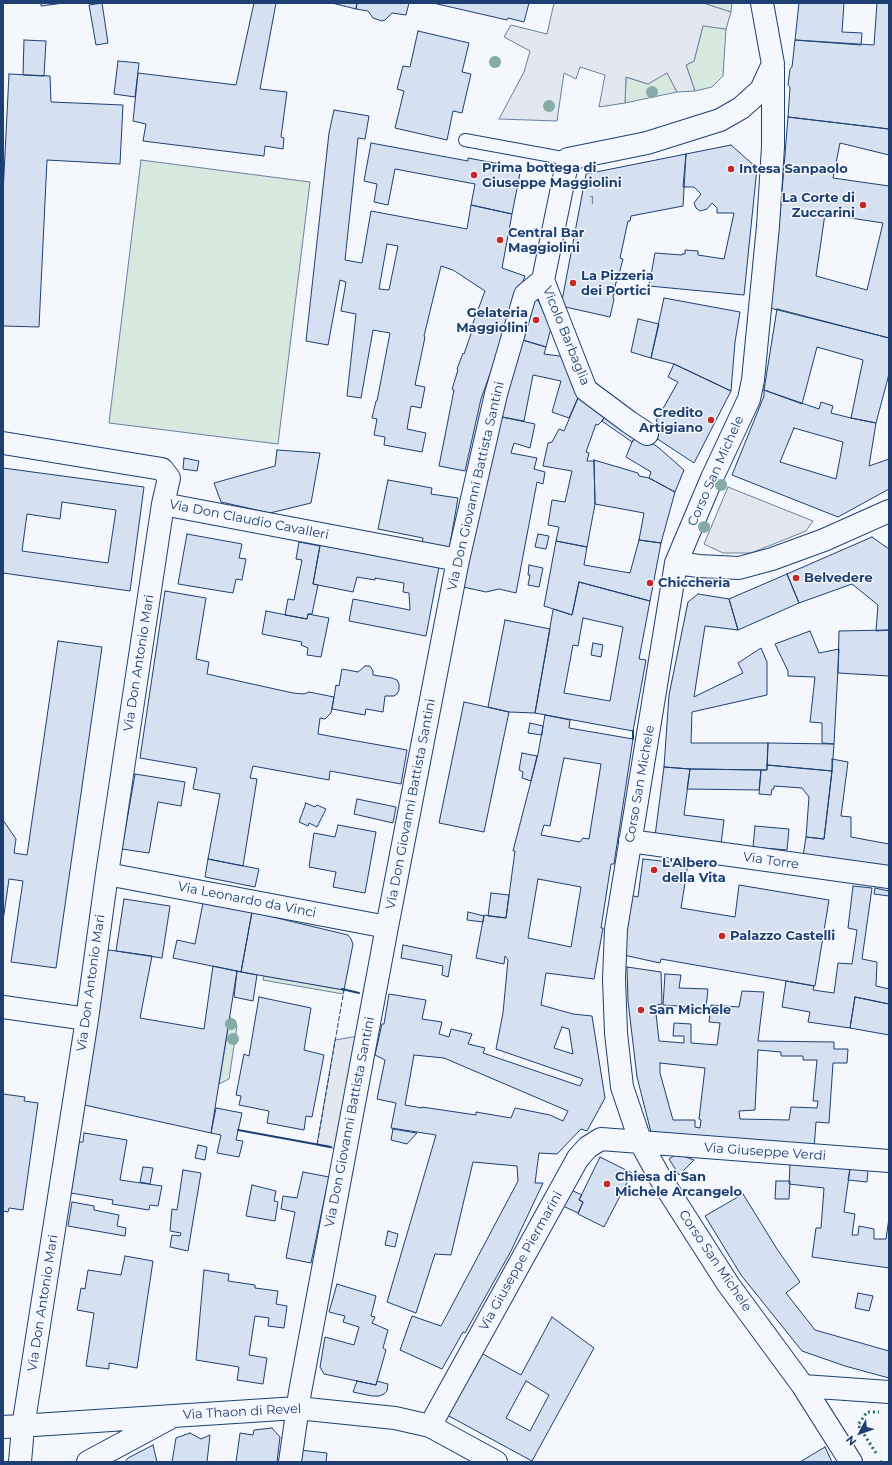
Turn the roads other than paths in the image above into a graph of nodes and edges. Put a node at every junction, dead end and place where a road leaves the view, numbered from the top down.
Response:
1 (762, 3) edge
2 (776, 3) edge
3 (774, 64) junction
4 (465, 140) dead end
5 (568, 159) junction
6 (543, 280) junction
7 (646, 434) dead end
8 (3, 443) edge
9 (163, 504) junction
10 (889, 511) edge
11 (458, 560) junction
12 (676, 563) junction
13 (630, 841) junction
14 (107, 874) junction
15 (889, 877) edge
16 (386, 928) junction
17 (3, 1007) edge
18 (87, 1018) junction
19 (641, 1143) junction
20 (889, 1161) edge
21 (803, 1386) junction
22 (889, 1392) edge
23 (297, 1408) junction
24 (174, 1416) junction
25 (430, 1426) junction
26 (13, 1427) edge
27 (107, 1457) edge
28 (20, 1462) edge
29 (88, 1462) edge
30 (290, 1462) edge
31 (496, 1462) edge
32 (851, 1462) edge

1 - 3 street
2 - 3 street
3 - 5 street
3 - 12 street, Corso San Michele
4 - 5 lane
5 - 6 street
6 - 7 street, Vicolo Barbaglia
6 - 11 street, Via Don Giovanni Battista Santini
8 - 9 street, Via Don Claudio Cavalleri
9 - 11 street, Via Don Claudio Cavalleri
9 - 14 street, Via Don Antonio Mari
10 - 12 street
11 - 16 street, Via Don Giovanni Battista Santini
12 - 13 street, Corso San Michele
13 - 15 street, Via Torre
13 - 19 street, Corso San Michele
14 - 16 street, Via Leonardo da Vinci
14 - 18 street, Via Don Antonio Mari
16 - 23 street, Via Don Giovanni Battista Santini
17 - 18 street
18 - 26 street, Via Don Antonio Mari
19 - 20 street, Via Giuseppe Verdi
19 - 21 street, Corso San Michele
19 - 25 street, Via Giuseppe Piermarini
21 - 22 street
21 - 32 street, Corso San Michele
23 - 24 street, Via Thaon di Revel
23 - 25 street, Via Thaon di Revel
23 - 30 street, Via Don Giovanni Battista Santini
24 - 26 street, Via Thaon di Revel
24 - 27 street
25 - 31 street, Via Thaon di Revel
26 - 28 street, Via Don Antonio Mari
27 - 29 street

